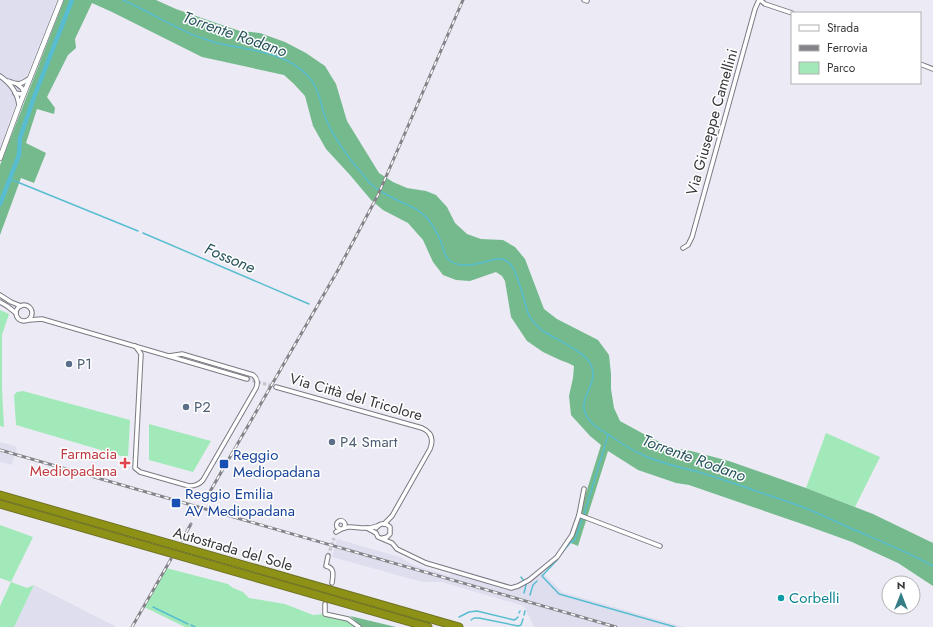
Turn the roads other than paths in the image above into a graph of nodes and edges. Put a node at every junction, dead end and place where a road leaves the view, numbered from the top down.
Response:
1 (61, 0) edge
2 (760, 0) edge
3 (791, 13) edge
4 (921, 64) edge
5 (933, 69) edge
6 (0, 76) edge
7 (30, 78) junction
8 (8, 81) junction
9 (17, 84) junction
10 (15, 93) junction
11 (24, 93) junction
12 (19, 106) junction
13 (0, 158) edge
14 (683, 248) dead end
15 (0, 294) edge
16 (0, 302) edge
17 (20, 306) junction
18 (31, 310) junction
19 (16, 314) junction
20 (29, 320) junction
21 (42, 320) junction
22 (135, 346) junction
23 (169, 356) junction
24 (247, 379) tunnel mouth
25 (276, 387) tunnel mouth
26 (584, 489) dead end
27 (0, 495) edge
28 (0, 504) edge
29 (579, 515) junction
30 (392, 516) junction
31 (345, 523) junction
32 (384, 524) junction
33 (351, 526) junction
34 (377, 526) junction
35 (390, 527) junction
36 (341, 528) junction
37 (367, 528) junction
38 (376, 533) junction
39 (336, 534) tunnel mouth
40 (390, 534) junction
41 (383, 538) junction
42 (392, 543) junction
43 (660, 546) dead end
44 (328, 556) tunnel mouth
45 (332, 583) tunnel mouth
46 (325, 604) dead end
47 (359, 627) edge
48 (428, 627) edge
49 (459, 627) edge

1 - 7 street
2 - 3 street
2 - 14 street, Via Giuseppe Camellini
4 - 5 street
6 - 8 street
7 - 9 street
7 - 11 street
8 - 9 street
8 - 10 street
9 - 11 street
10 - 11 street
10 - 12 street
11 - 12 street
12 - 13 street
15 - 17 street
16 - 19 street
17 - 18 street
17 - 19 street
18 - 20 street
18 - 21 street
19 - 20 street
20 - 21 street
21 - 22 street
22 - 23 street
22 - 23 street
23 - 24 street
25 - 30 street, Via Città del Tricolore
26 - 29 street
27 - 49 highway, Autostrada del Sole
28 - 48 highway, Autostrada del Sole
29 - 42 street
29 - 43 street
30 - 32 street
30 - 35 street
31 - 33 street
31 - 36 street
31 - 36 street
32 - 34 street
32 - 35 street
33 - 36 street
33 - 37 street
34 - 37 street
34 - 38 street
35 - 40 street
36 - 39 street
37 - 38 street
38 - 41 street
40 - 41 street
40 - 42 street
41 - 42 street
44 - 45 street
46 - 47 street

